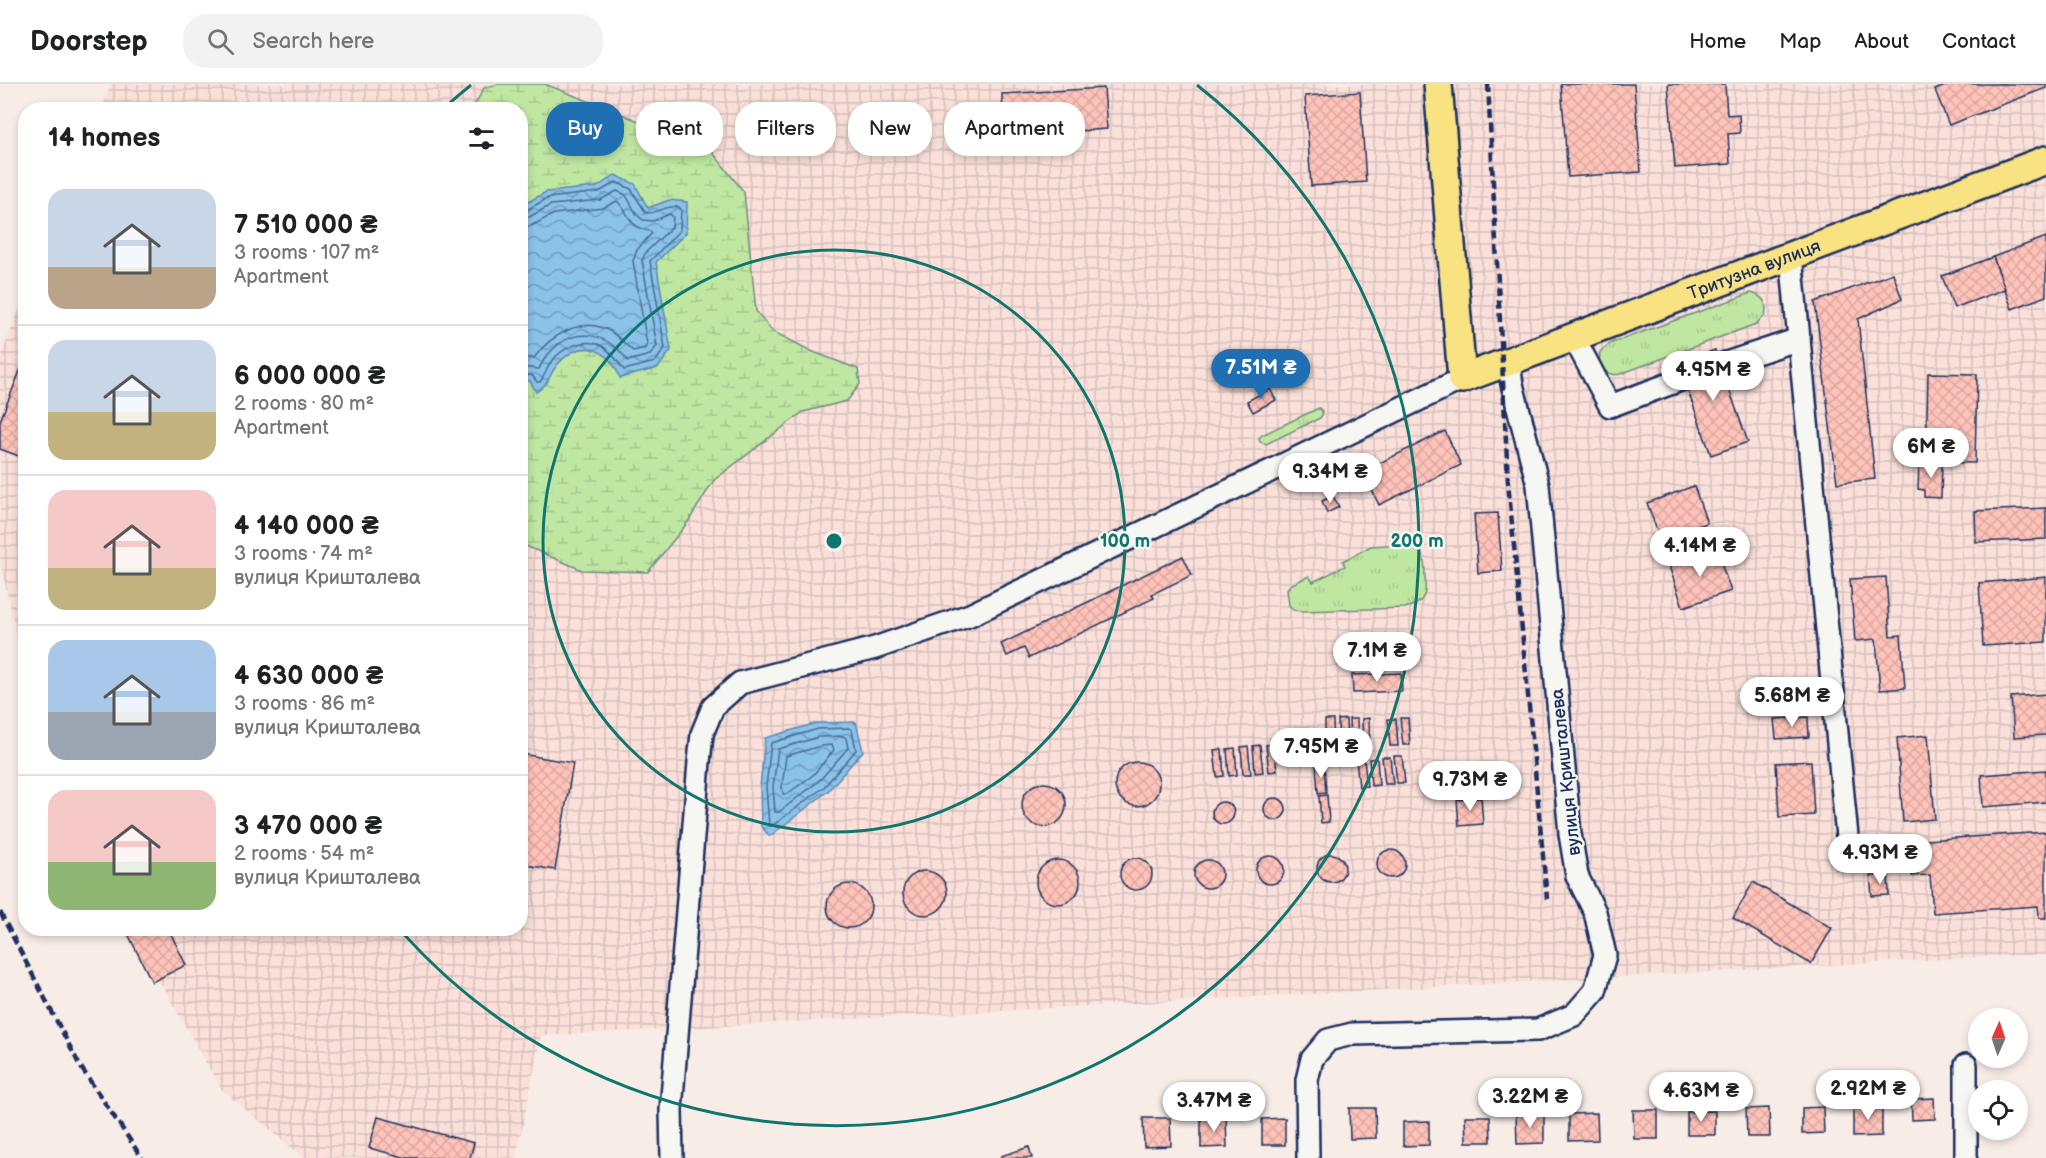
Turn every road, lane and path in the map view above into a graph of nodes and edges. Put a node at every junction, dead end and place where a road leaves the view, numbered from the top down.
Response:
1 (1438, 84) edge
2 (2046, 160) edge
3 (1791, 256) junction
4 (1573, 336) junction
5 (1799, 339) junction
6 (1509, 360) junction
7 (1720, 364) tunnel mouth
8 (1462, 379) junction
9 (1683, 379) tunnel mouth
10 (1848, 847) dead end
11 (1966, 1065) dead end
12 (672, 1158) edge
13 (1308, 1158) edge
14 (1966, 1158) edge

1 - 8 main road
2 - 3 main road, Тритузна вулиця
3 - 4 main road, Тритузна вулиця
3 - 5 street
4 - 6 main road, Тритузна вулиця
4 - 9 street
5 - 7 street
5 - 10 street
6 - 8 main road, Тритузна вулиця
6 - 13 street, вулиця Кришталева
8 - 12 street
11 - 14 street

